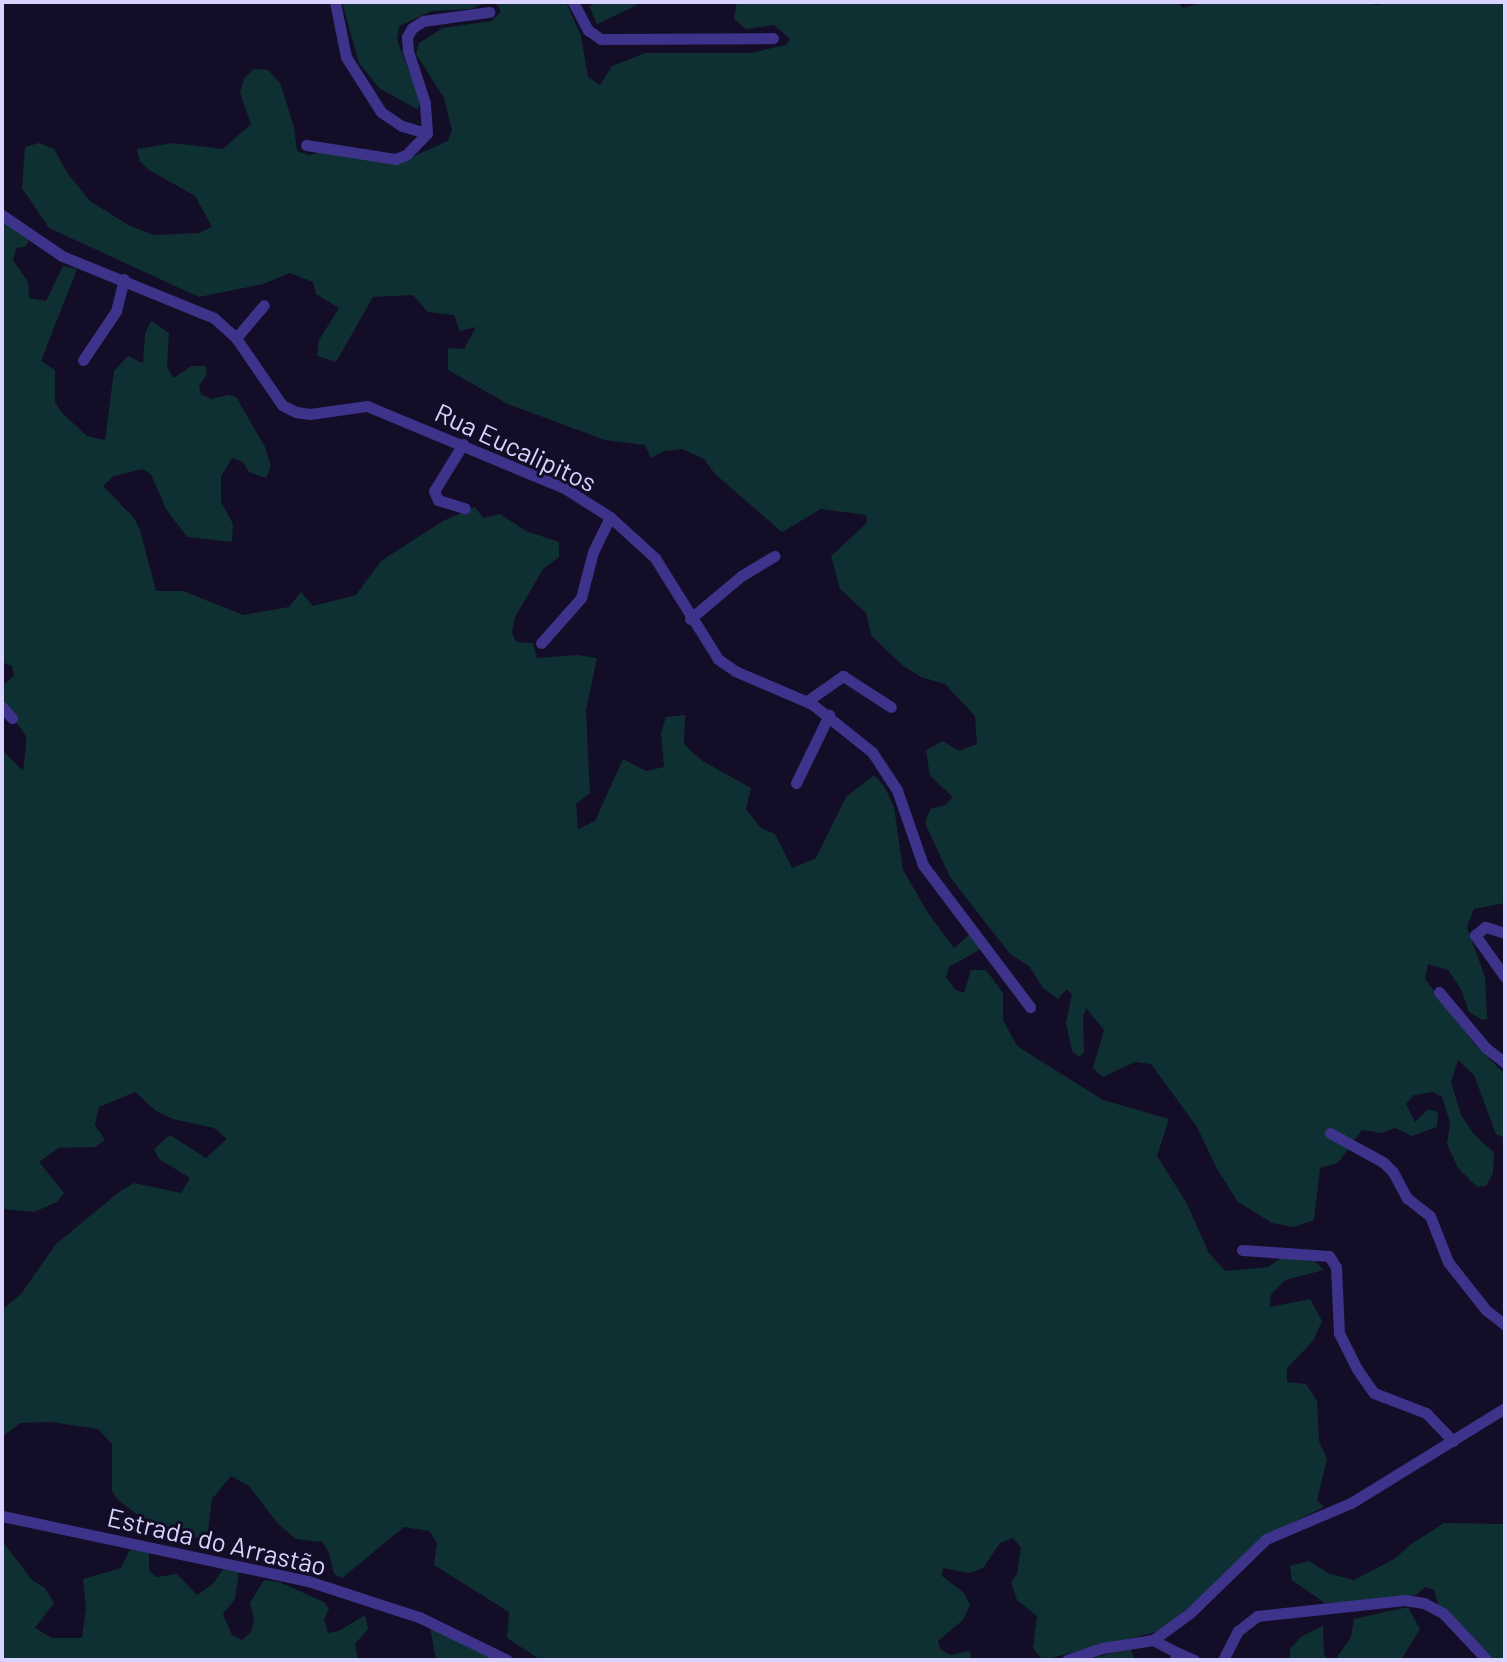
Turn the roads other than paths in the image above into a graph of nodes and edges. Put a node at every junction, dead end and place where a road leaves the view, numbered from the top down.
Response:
1 (335, 2) edge
2 (573, 2) edge
3 (489, 12) dead end
4 (773, 38) dead end
5 (427, 133) junction
6 (306, 145) dead end
7 (2, 215) edge
8 (124, 279) junction
9 (264, 305) dead end
10 (236, 338) junction
11 (83, 360) dead end
12 (463, 444) junction
13 (465, 508) dead end
14 (610, 517) junction
15 (774, 556) dead end
16 (690, 619) junction
17 (541, 643) dead end
18 (807, 701) junction
19 (2, 707) edge
20 (891, 707) dead end
21 (829, 715) junction
22 (12, 718) dead end
23 (796, 783) dead end
24 (1505, 933) edge
25 (1505, 977) edge
26 (1439, 992) dead end
27 (1030, 1007) dead end
28 (1505, 1063) edge
29 (1330, 1133) dead end
30 (1242, 1250) dead end
31 (1505, 1325) edge
32 (1505, 1408) edge
33 (1453, 1441) junction
34 (2, 1516) edge
35 (1153, 1640) junction
36 (1176, 1656) edge
37 (507, 1660) edge
38 (1067, 1660) edge
39 (1194, 1660) edge
40 (1223, 1660) edge
41 (1487, 1660) edge

1 - 5 street
2 - 4 street
3 - 5 street
5 - 6 street
7 - 8 street, Rua Eucalipitos
8 - 10 street, Rua Eucalipitos
8 - 11 street
9 - 10 street
10 - 12 street, Rua Eucalipitos
12 - 13 street
12 - 14 street, Rua Eucalipitos
14 - 16 street, Rua Eucalipitos
14 - 17 street
15 - 16 street
16 - 18 street, Rua Eucalipitos
18 - 20 street
18 - 21 street, Rua Eucalipitos
19 - 22 street
21 - 23 street
21 - 27 street, Rua Eucalipitos
24 - 25 street
26 - 28 street
29 - 31 street
30 - 33 street
32 - 33 street
33 - 35 street
34 - 37 street, Estrada do Arrastão
35 - 36 street
35 - 38 street
36 - 39 street
40 - 41 street

